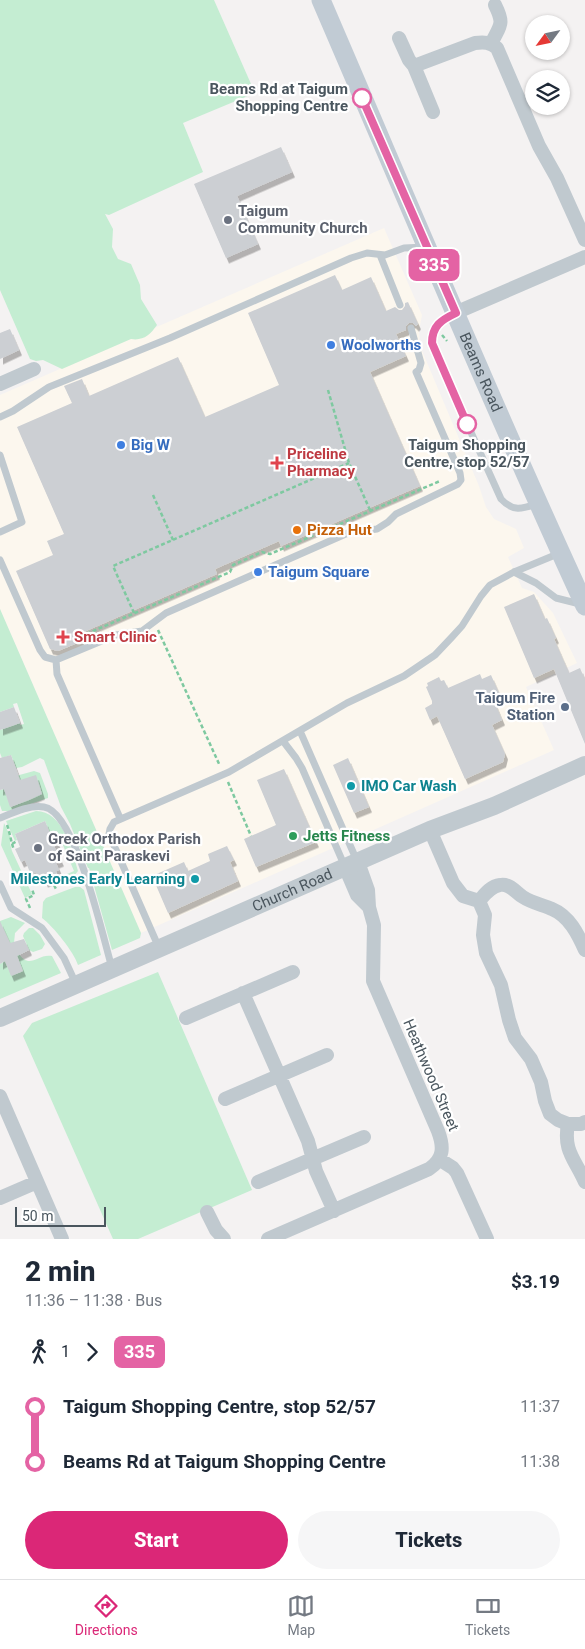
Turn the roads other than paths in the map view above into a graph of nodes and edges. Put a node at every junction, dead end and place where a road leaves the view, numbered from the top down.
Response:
1 (320, 0) edge
2 (496, 5) dead end
3 (399, 38) dead end
4 (492, 44) junction
5 (414, 66) junction
6 (433, 112) dead end
7 (585, 240) edge
8 (426, 247) junction
9 (380, 255) junction
10 (585, 257) edge
11 (400, 305) dead end
12 (456, 313) junction
13 (411, 328) dead end
14 (34, 369) dead end
15 (0, 384) edge
16 (0, 417) edge
17 (0, 455) edge
18 (538, 503) junction
19 (0, 532) edge
20 (560, 552) junction
21 (0, 560) edge
22 (514, 572) junction
23 (585, 606) edge
24 (56, 660) junction
25 (300, 731) junction
26 (283, 741) junction
27 (585, 765) edge
28 (2, 817) edge
29 (120, 818) junction
30 (430, 830) junction
31 (351, 864) junction
32 (0, 884) edge
33 (479, 901) junction
34 (159, 948) junction
35 (585, 950) edge
36 (112, 968) junction
37 (293, 972) dead end
38 (76, 984) junction
39 (243, 993) junction
40 (0, 1018) edge
41 (186, 1018) dead end
42 (327, 1055) dead end
43 (280, 1075) junction
44 (0, 1096) edge
45 (225, 1099) dead end
46 (585, 1122) edge
47 (568, 1124) junction
48 (364, 1137) dead end
49 (314, 1159) junction
50 (439, 1159) junction
51 (37, 1182) junction
52 (258, 1182) dead end
53 (585, 1182) edge
54 (0, 1198) edge
55 (334, 1211) junction
56 (207, 1212) dead end
57 (62, 1239) edge
58 (224, 1239) edge
59 (268, 1239) edge
60 (487, 1239) edge

1 - 8 main road, Beams Road
2 - 4 street
3 - 5 street
4 - 5 street
4 - 7 street
5 - 6 street
8 - 9 lane
8 - 12 main road, Beams Road
9 - 11 lane
9 - 16 lane
10 - 12 street
12 - 18 main road, Beams Road
12 - 18 lane
13 - 24 lane
14 - 15 street
17 - 19 lane
18 - 20 main road, Beams Road
20 - 22 lane
20 - 23 main road, Beams Road
21 - 24 lane
22 - 23 lane
22 - 25 lane
24 - 29 lane
25 - 26 lane
25 - 31 lane
26 - 29 lane
26 - 31 lane
27 - 30 street, Church Road
28 - 36 lane
29 - 34 lane
30 - 31 street, Church Road
30 - 33 street
31 - 34 street, Church Road
31 - 50 street, Heathwood Street
32 - 38 lane
33 - 35 street
33 - 47 street
34 - 36 street, Church Road
36 - 38 street, Church Road
37 - 39 street
38 - 40 street, Church Road
39 - 41 street
39 - 43 street
42 - 43 street
43 - 45 street
43 - 49 street
44 - 51 street
46 - 47 street
47 - 53 street
48 - 49 street
49 - 52 street
49 - 55 street
50 - 55 street
50 - 60 street
51 - 54 street
51 - 57 street
55 - 59 street
56 - 58 street

